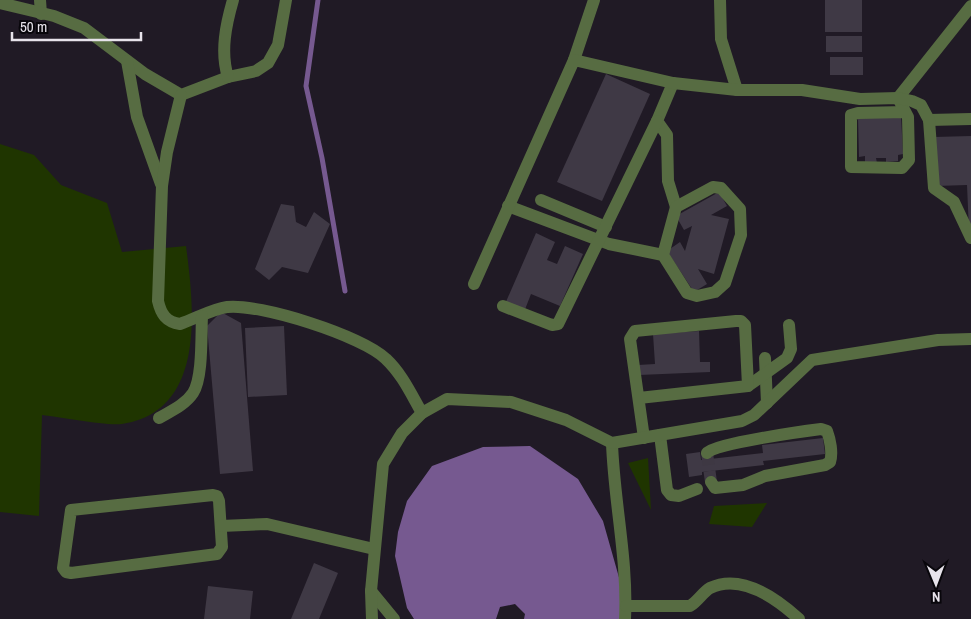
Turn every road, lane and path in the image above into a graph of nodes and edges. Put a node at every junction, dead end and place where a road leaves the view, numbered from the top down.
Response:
1 (40, 0) edge
2 (233, 0) edge
3 (286, 0) edge
4 (594, 0) edge
5 (720, 0) edge
6 (0, 3) edge
7 (971, 6) edge
8 (42, 14) junction
9 (574, 60) junction
10 (127, 61) junction
11 (228, 77) junction
12 (673, 83) junction
13 (737, 90) junction
14 (181, 95) junction
15 (898, 98) junction
16 (864, 99) junction
17 (858, 112) junction
18 (905, 112) junction
19 (929, 120) junction
20 (971, 120) edge
21 (657, 121) junction
22 (162, 186) junction
23 (541, 200) dead end
24 (508, 206) junction
25 (676, 207) junction
26 (606, 227) junction
27 (971, 236) edge
28 (600, 241) junction
29 (663, 256) junction
30 (474, 284) dead end
31 (503, 306) dead end
32 (202, 316) junction
33 (789, 325) dead end
34 (971, 339) edge
35 (765, 358) dead end
36 (766, 374) junction
37 (748, 386) junction
38 (639, 398) junction
39 (767, 403) junction
40 (422, 413) junction
41 (159, 418) dead end
42 (738, 421) junction
43 (660, 435) junction
44 (644, 438) junction
45 (741, 442) junction
46 (612, 443) junction
47 (707, 453) dead end
48 (711, 482) dead end
49 (697, 488) dead end
50 (221, 526) junction
51 (374, 549) junction
52 (371, 591) junction
53 (626, 606) junction
54 (372, 619) edge
55 (394, 619) edge
56 (625, 619) edge
57 (799, 619) edge

1 - 8 street
2 - 11 street
3 - 11 street
4 - 9 street
5 - 13 street
6 - 8 street
7 - 15 street
8 - 10 street
9 - 12 street
9 - 24 street
10 - 14 street
10 - 22 street
11 - 14 street
12 - 13 street
12 - 21 street
13 - 16 street
14 - 22 street
15 - 16 street
15 - 18 street
15 - 19 street
16 - 17 street
17 - 18 street
17 - 18 street
19 - 20 street
19 - 27 street
21 - 25 street
21 - 26 street
22 - 32 street
23 - 26 street
24 - 28 street
24 - 30 street
25 - 29 street
25 - 29 street
26 - 28 street
28 - 29 street
28 - 31 street
32 - 40 street
32 - 41 street
33 - 36 street
34 - 39 street
35 - 36 street
36 - 37 street
36 - 39 street
37 - 38 street
37 - 38 street
38 - 44 street
39 - 42 street
40 - 46 street
40 - 51 street
42 - 43 street
42 - 45 street
43 - 44 street
43 - 49 street
44 - 46 street
45 - 47 street
45 - 48 street
46 - 53 street
50 - 50 street
50 - 51 street
51 - 52 street
52 - 54 street
52 - 55 street
53 - 56 street
53 - 57 street

